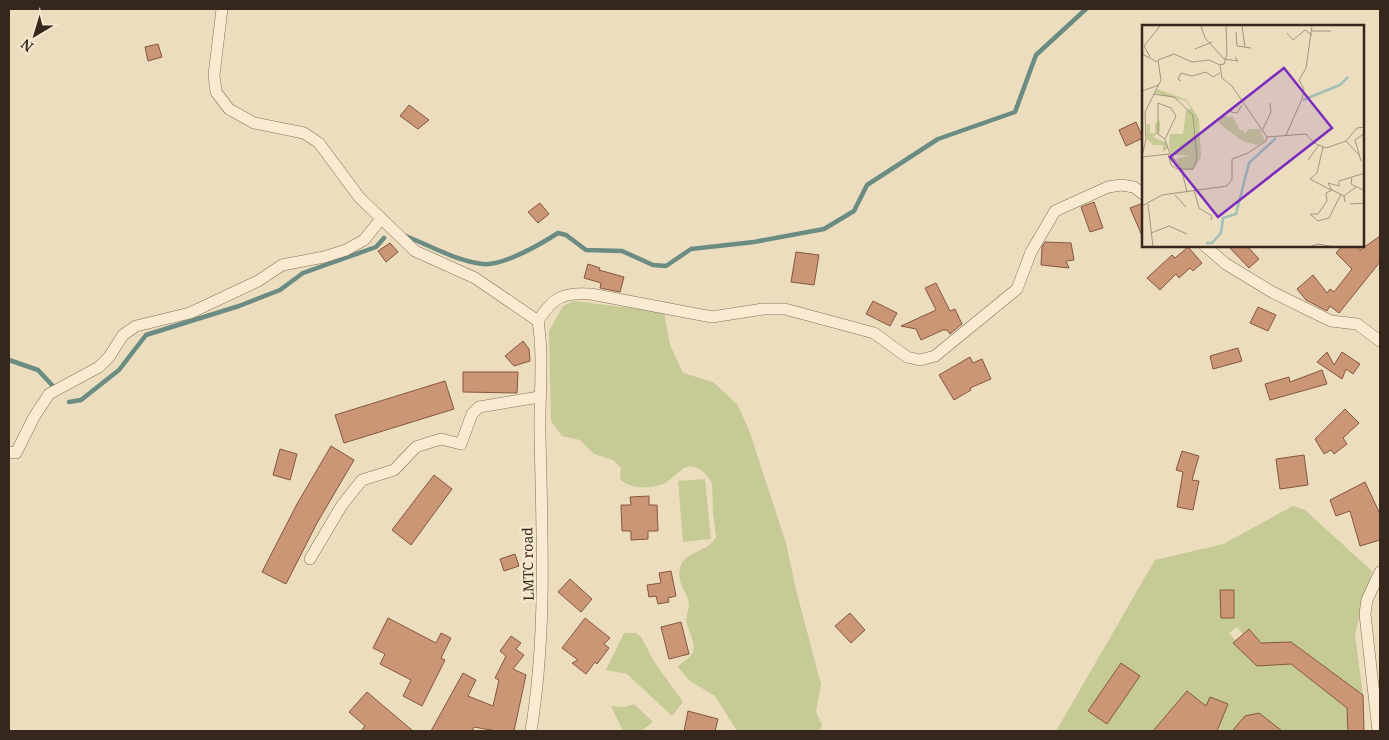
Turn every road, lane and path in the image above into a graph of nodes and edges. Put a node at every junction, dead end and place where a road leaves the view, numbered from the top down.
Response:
1 (222, 9) edge
2 (1142, 193) edge
3 (383, 221) junction
4 (1207, 248) edge
5 (538, 321) junction
6 (1380, 340) edge
7 (539, 397) junction
8 (9, 452) edge
9 (310, 559) dead end
10 (1380, 572) edge
11 (531, 731) edge
12 (1378, 731) edge

1 - 3 street
2 - 5 street
3 - 5 street
3 - 8 street
4 - 6 street
5 - 7 street, LMTC road
7 - 9 street
7 - 11 street, LMTC road
10 - 12 street

